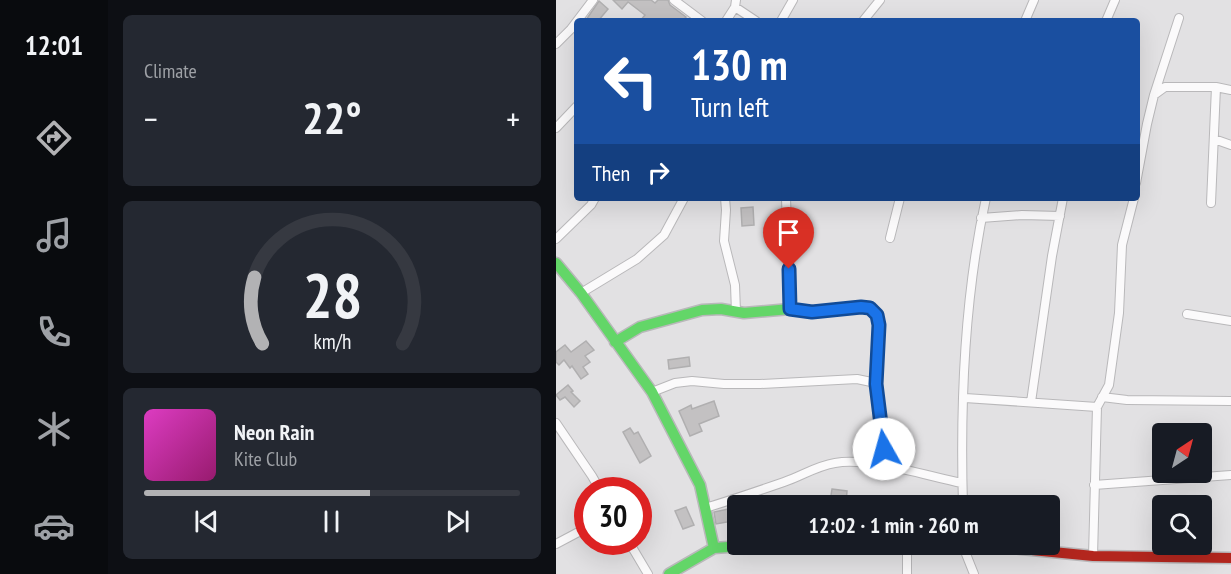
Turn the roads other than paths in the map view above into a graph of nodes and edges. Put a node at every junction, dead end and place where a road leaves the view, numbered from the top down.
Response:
1 (593, 0) edge
2 (674, 0) edge
3 (793, 0) edge
4 (880, 0) edge
5 (1034, 0) edge
6 (1115, 0) edge
7 (736, 3) edge
8 (582, 18) edge
9 (698, 18) edge
10 (728, 18) edge
11 (753, 18) edge
12 (783, 18) edge
13 (865, 18) edge
14 (1026, 18) edge
15 (1107, 18) edge
16 (1179, 18) dead end
17 (574, 31) edge
18 (556, 44) edge
19 (1216, 87) junction
20 (1231, 90) edge
21 (1154, 95) junction
22 (574, 109) edge
23 (556, 128) edge
24 (1214, 139) junction
25 (1231, 145) edge
26 (1140, 162) edge
27 (593, 201) edge
28 (682, 201) edge
29 (725, 201) edge
30 (786, 201) edge
31 (899, 201) edge
32 (985, 201) edge
33 (1062, 201) edge
34 (1133, 201) edge
35 (1211, 203) dead end
36 (1060, 216) junction
37 (981, 218) junction
38 (890, 238) dead end
39 (556, 239) edge
40 (556, 263) edge
41 (581, 293) junction
42 (790, 309) junction
43 (736, 312) junction
44 (1188, 314) dead end
45 (1231, 321) edge
46 (615, 342) junction
47 (876, 384) junction
48 (652, 392) junction
49 (1102, 397) junction
50 (965, 398) junction
51 (1231, 401) edge
52 (1031, 402) junction
53 (1097, 407) junction
54 (556, 423) edge
55 (886, 467) junction
56 (1231, 475) edge
57 (593, 477) edge
58 (962, 483) junction
59 (1094, 485) junction
60 (963, 495) edge
61 (705, 508) junction
62 (574, 534) edge
63 (556, 544) edge
64 (727, 547) edge
65 (714, 548) junction
66 (1060, 553) edge
67 (637, 555) edge
68 (907, 555) edge
69 (966, 555) edge
70 (1093, 556) junction
71 (1231, 558) edge
72 (648, 574) edge
73 (669, 574) edge
74 (907, 574) edge
75 (974, 574) edge

1 - 8 street
2 - 9 street
3 - 12 street
4 - 13 street
5 - 14 street
6 - 15 street
7 - 10 street
7 - 11 street
16 - 21 street
17 - 18 street
19 - 20 street
19 - 21 street
19 - 24 street
21 - 26 street
22 - 23 street
24 - 25 street
24 - 35 street
27 - 39 street
28 - 41 street
29 - 43 street
30 - 42 street
31 - 38 street
32 - 37 street
33 - 36 street
34 - 49 street
36 - 37 street
36 - 52 street
37 - 50 street
40 - 41 street
41 - 46 street
42 - 43 street
42 - 47 street
43 - 46 street
44 - 45 street
46 - 48 street
47 - 48 street
47 - 55 street
48 - 61 street
49 - 51 street
49 - 53 street
50 - 52 street
50 - 58 street
52 - 53 street
53 - 59 street
54 - 57 street
55 - 58 street
55 - 61 street
56 - 59 street
58 - 60 street
59 - 70 street
61 - 65 street
62 - 63 street
64 - 65 street
65 - 73 street
66 - 70 street
67 - 72 street
68 - 74 street
69 - 75 street
70 - 71 street

